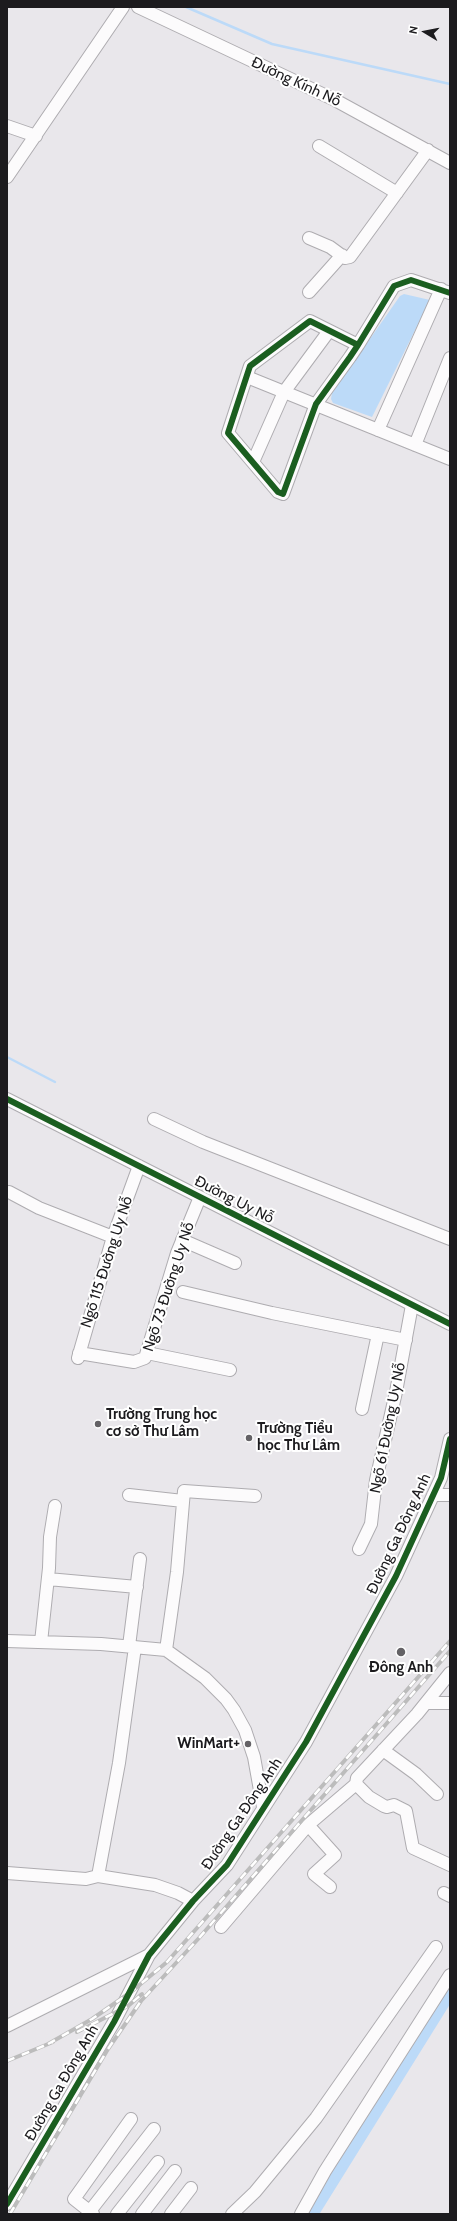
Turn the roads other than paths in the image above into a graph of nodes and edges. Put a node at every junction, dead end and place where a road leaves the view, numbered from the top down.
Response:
1 (123, 7) edge
2 (138, 7) edge
3 (7, 126) edge
4 (36, 136) junction
5 (319, 146) dead end
6 (428, 150) junction
7 (450, 163) edge
8 (8, 173) edge
9 (397, 193) junction
10 (309, 238) dead end
11 (342, 255) junction
12 (445, 291) edge
13 (309, 292) dead end
14 (329, 331) junction
15 (358, 345) junction
16 (450, 358) edge
17 (447, 374) edge
18 (247, 377) junction
19 (284, 392) junction
20 (316, 404) junction
21 (378, 430) junction
22 (415, 445) junction
23 (450, 459) edge
24 (253, 462) junction
25 (7, 1099) edge
26 (154, 1119) dead end
27 (139, 1166) junction
28 (9, 1192) dead end
29 (200, 1197) junction
30 (113, 1237) junction
31 (450, 1239) edge
32 (182, 1240) junction
33 (235, 1263) dead end
34 (183, 1292) dead end
35 (412, 1305) junction
36 (450, 1324) edge
37 (378, 1334) junction
38 (406, 1340) junction
39 (147, 1353) junction
40 (78, 1355) joint
41 (230, 1370) dead end
42 (362, 1409) dead end
43 (450, 1439) edge
44 (129, 1495) dead end
45 (433, 1495) junction
46 (450, 1495) edge
47 (255, 1496) dead end
48 (183, 1501) junction
49 (55, 1506) dead end
50 (359, 1549) dead end
51 (140, 1559) dead end
52 (48, 1579) junction
53 (137, 1588) junction
54 (7, 1641) edge
55 (41, 1642) junction
56 (132, 1646) junction
57 (166, 1650) junction
58 (450, 1673) edge
59 (426, 1703) junction
60 (450, 1703) edge
61 (383, 1750) junction
62 (356, 1784) junction
63 (437, 1794) dead end
64 (263, 1807) junction
65 (308, 1825) junction
66 (450, 1865) edge
67 (7, 1873) edge
68 (98, 1876) junction
69 (330, 1887) dead end
70 (193, 1902) junction
71 (221, 1926) dead end
72 (436, 1947) dead end
73 (149, 1955) junction
74 (450, 1975) edge
75 (7, 2026) edge
76 (131, 2119) dead end
77 (154, 2129) dead end
78 (158, 2162) dead end
79 (175, 2171) dead end
80 (191, 2188) dead end
81 (7, 2204) edge
82 (92, 2213) edge
83 (117, 2214) edge
84 (142, 2214) edge
85 (171, 2214) edge
86 (232, 2214) edge
87 (301, 2214) edge

1 - 4 street
2 - 6 street, Đường Kính Nỗ
3 - 4 street
4 - 8 street
5 - 9 street
6 - 7 street, Đường Kính Nỗ
6 - 9 street
9 - 11 street
10 - 11 street
11 - 13 street
12 - 15 street
12 - 21 street
14 - 15 street
14 - 18 street
14 - 19 street
15 - 20 street
16 - 17 street
17 - 22 street
18 - 19 street
18 - 24 street
19 - 20 street
19 - 24 street
20 - 21 street
20 - 24 street
21 - 22 street
22 - 23 street
25 - 27 street, Đường Uy Nỗ
26 - 31 street
27 - 29 street, Đường Uy Nỗ
27 - 30 street, Ngõ 115 Đường Uy Nỗ
28 - 30 street
29 - 32 street, Ngõ 73 Đường Uy Nỗ
29 - 35 street, Đường Uy Nỗ
30 - 40 street, Ngõ 115 Đường Uy Nỗ
32 - 33 street
32 - 39 street, Ngõ 73 Đường Uy Nỗ
34 - 37 street
35 - 36 street, Đường Uy Nỗ
35 - 38 street, Ngõ 61 Đường Uy Nỗ
37 - 38 street
37 - 42 street
38 - 50 street, Ngõ 61 Đường Uy Nỗ
39 - 40 street, Ngõ 73 Đường Uy Nỗ
39 - 41 street
43 - 45 street, Đường Ga Đông Anh
44 - 48 street
45 - 46 street
45 - 64 street, Đường Ga Đông Anh
47 - 48 street
48 - 57 street
49 - 52 street
51 - 53 street
52 - 53 street
52 - 55 street
53 - 56 street
54 - 55 street
55 - 56 street
56 - 57 street
56 - 68 street
57 - 64 street
58 - 59 street
59 - 60 street
59 - 61 street
61 - 62 street
61 - 63 street
62 - 65 street
62 - 66 street
64 - 70 street, Đường Ga Đông Anh
65 - 69 street
65 - 71 street
67 - 68 street
68 - 70 street
70 - 73 street, Đường Ga Đông Anh
72 - 86 street
73 - 75 street
73 - 81 street, Đường Ga Đông Anh
74 - 87 street
76 - 82 street
77 - 82 street
78 - 83 street
79 - 84 street
80 - 85 street

